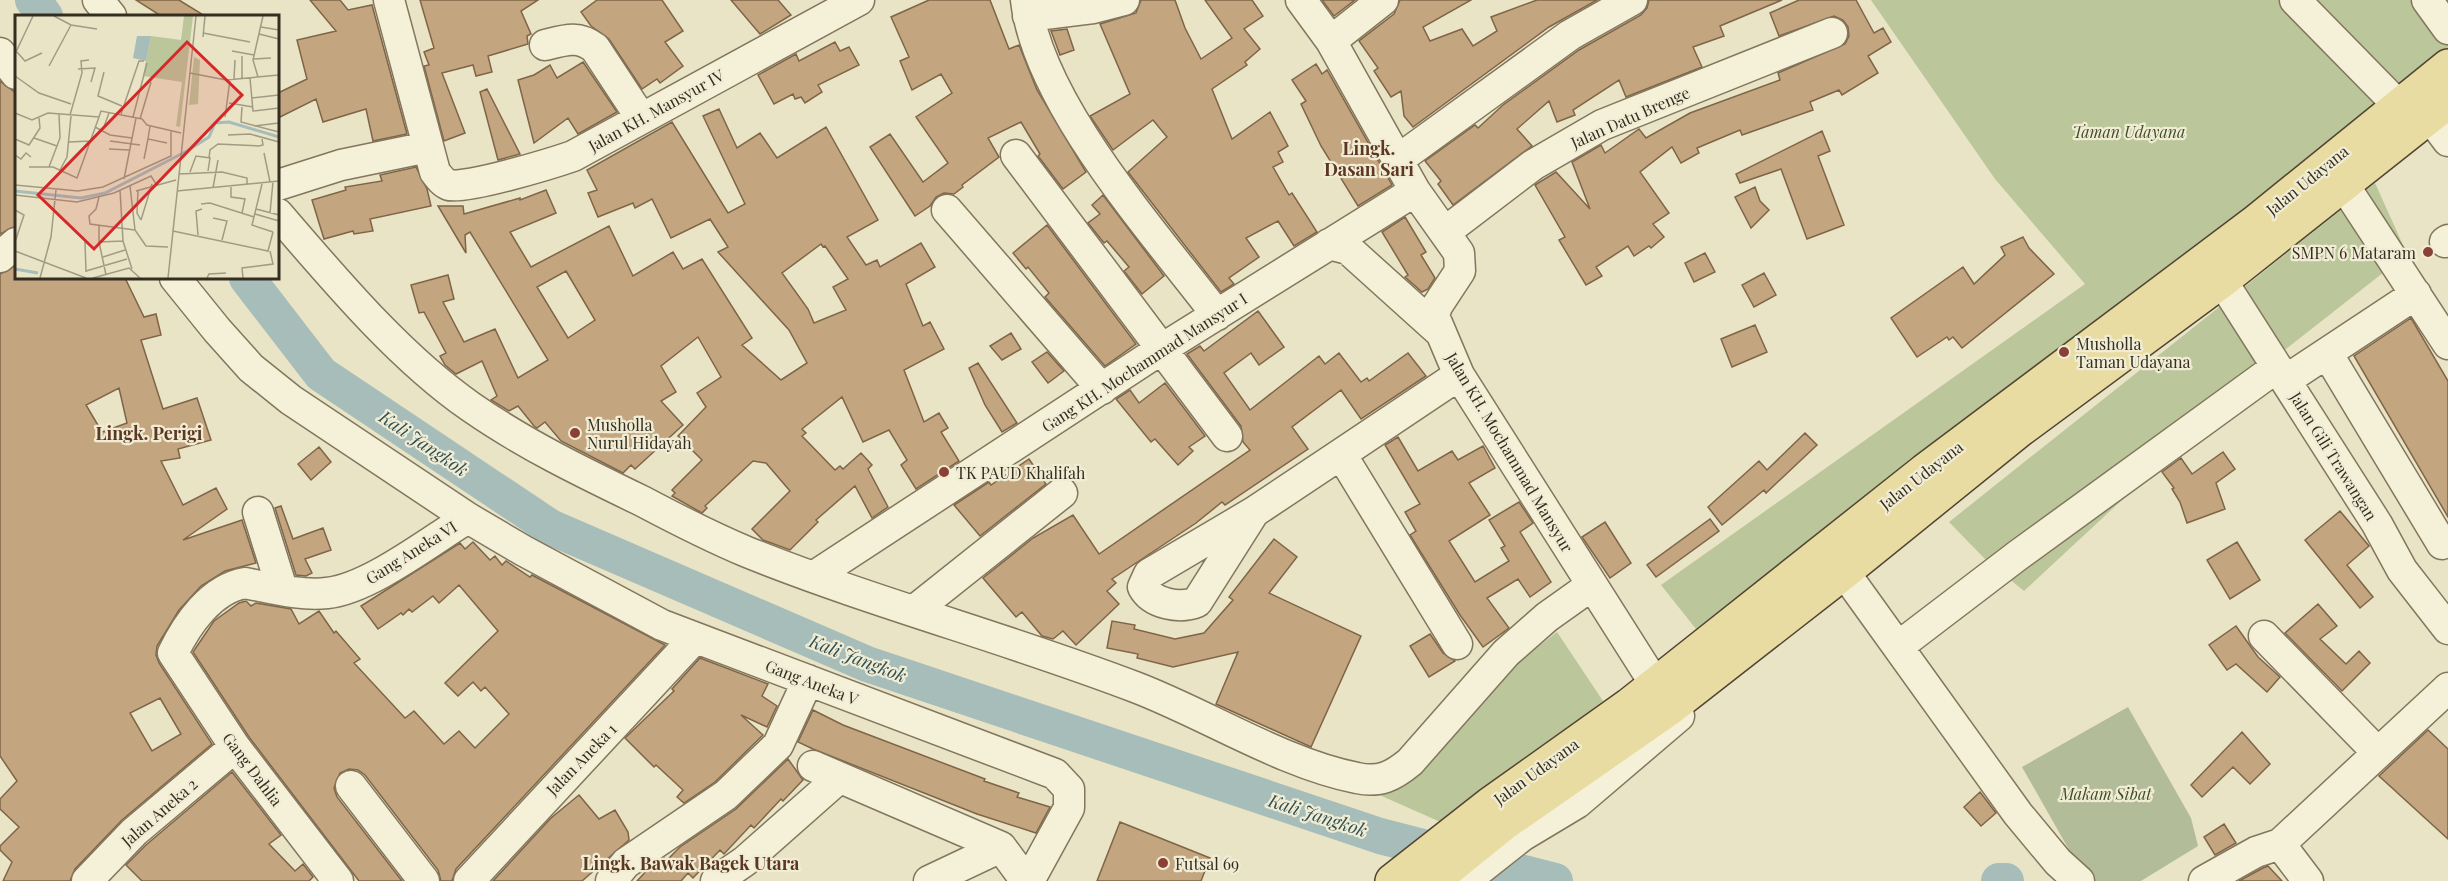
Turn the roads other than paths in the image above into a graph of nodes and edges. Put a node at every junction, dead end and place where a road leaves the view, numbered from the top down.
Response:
1 (98, 0) edge
2 (389, 0) edge
3 (858, 0) edge
4 (1124, 0) edge
5 (1301, 0) edge
6 (1383, 0) edge
7 (1632, 0) edge
8 (2295, 0) edge
9 (2427, 0) edge
10 (1027, 8) edge
11 (110, 15) edge
12 (2448, 28) edge
13 (1832, 33) dead end
14 (1331, 41) junction
15 (545, 45) dead end
16 (0, 53) edge
17 (2448, 66) edge
18 (15, 73) edge
19 (2398, 105) junction
20 (641, 118) junction
21 (2443, 122) edge
22 (428, 147) junction
23 (1016, 156) dead end
24 (1399, 159) junction
25 (279, 185) edge
26 (1415, 191) junction
27 (2346, 191) junction
28 (947, 210) dead end
29 (279, 215) edge
30 (1446, 232) junction
31 (15, 244) edge
32 (1329, 244) junction
33 (0, 257) edge
34 (176, 279) edge
35 (2225, 286) junction
36 (2415, 294) junction
37 (1217, 315) junction
38 (1439, 331) junction
39 (2448, 344) edge
40 (1160, 350) junction
41 (2327, 353) junction
42 (2282, 374) junction
43 (1459, 375) junction
44 (1102, 389) junction
45 (1227, 436) dead end
46 (1341, 454) junction
47 (1062, 493) dead end
48 (1254, 512) junction
49 (258, 513) dead end
50 (468, 518) junction
51 (2442, 544) dead end
52 (1841, 574) junction
53 (813, 577) junction
54 (1592, 585) junction
55 (282, 589) junction
56 (915, 610) junction
57 (2448, 629) edge
58 (2264, 636) dead end
59 (695, 639) junction
60 (1457, 644) dead end
61 (1899, 646) junction
62 (173, 653) joint
63 (808, 680) junction
64 (1655, 684) junction
65 (2448, 688) edge
66 (236, 747) junction
67 (2378, 753) junction
68 (351, 786) dead end
69 (1506, 821) junction
70 (2280, 844) junction
71 (1001, 847) junction
72 (484, 876) edge
73 (95, 878) edge
74 (338, 881) edge
75 (424, 881) edge
76 (611, 881) edge
77 (716, 881) edge
78 (929, 881) edge
79 (1027, 881) edge
80 (1392, 881) edge
81 (1433, 881) edge
82 (1466, 881) edge
83 (2079, 881) edge
84 (2204, 881) edge
85 (2308, 881) edge

1 - 11 street
2 - 22 street
3 - 20 street, Jalan KH. Mansyur IV
4 - 10 street
5 - 14 street, Jalan KH. Mochammad Mansyur
6 - 14 street
7 - 24 street
8 - 19 street
9 - 12 street
10 - 37 street
13 - 30 street, Jalan Datu Brenge
14 - 24 street, Jalan KH. Mochammad Mansyur
15 - 20 street
16 - 18 street
17 - 19 main road, Jalan Udayana
19 - 52 main road, Jalan Udayana
20 - 22 street, Jalan KH. Mansyur IV
21 - 27 main road, Jalan Udayana
22 - 25 street
23 - 40 street
24 - 26 street, Jalan KH. Mochammad Mansyur
26 - 30 street, Jalan KH. Mochammad Mansyur
26 - 32 street, Gang KH. Mochammad Mansyur I
27 - 35 main road, Jalan Udayana
27 - 36 street
28 - 44 street
29 - 53 street
30 - 38 street, Jalan KH. Mochammad Mansyur
31 - 33 street
32 - 37 street, Gang KH. Mochammad Mansyur I
32 - 38 street
34 - 50 street, Gang Aneka V
35 - 42 street, Jalan Gili Trawangan
35 - 52 main road, Jalan Udayana
36 - 39 street
36 - 41 street
37 - 40 street, Gang KH. Mochammad Mansyur I
38 - 43 street, Jalan KH. Mochammad Mansyur
40 - 44 street, Gang KH. Mochammad Mansyur I
40 - 45 street
41 - 42 street
41 - 51 street
42 - 57 street, Jalan Gili Trawangan
42 - 61 street
43 - 46 street
43 - 54 street, Jalan KH. Mochammad Mansyur
44 - 53 street, Gang KH. Mochammad Mansyur I
46 - 48 street
46 - 60 street
47 - 56 street
48 - 48 street
49 - 55 street
50 - 55 street, Gang Aneka VI
50 - 59 street, Gang Aneka V
52 - 61 street
52 - 64 main road, Jalan Udayana
52 - 69 main road, Jalan Udayana
53 - 56 street
54 - 56 street
54 - 64 street, Jalan KH. Mochammad Mansyur
55 - 62 street, Gang Aneka VI
58 - 67 street
59 - 63 street, Gang Aneka V
59 - 72 street, Jalan Aneka 1
61 - 83 street
62 - 66 street, Gang Dahlia
63 - 76 street
63 - 79 street, Gang Aneka V
64 - 69 main road, Jalan Udayana
65 - 67 street
66 - 73 street, Jalan Aneka 2
66 - 74 street, Gang Dahlia
67 - 70 street
68 - 75 street
69 - 80 main road, Jalan Udayana
69 - 81 main road, Jalan Udayana
69 - 82 street
70 - 84 street
70 - 85 street
71 - 77 street
71 - 78 street
71 - 79 street

